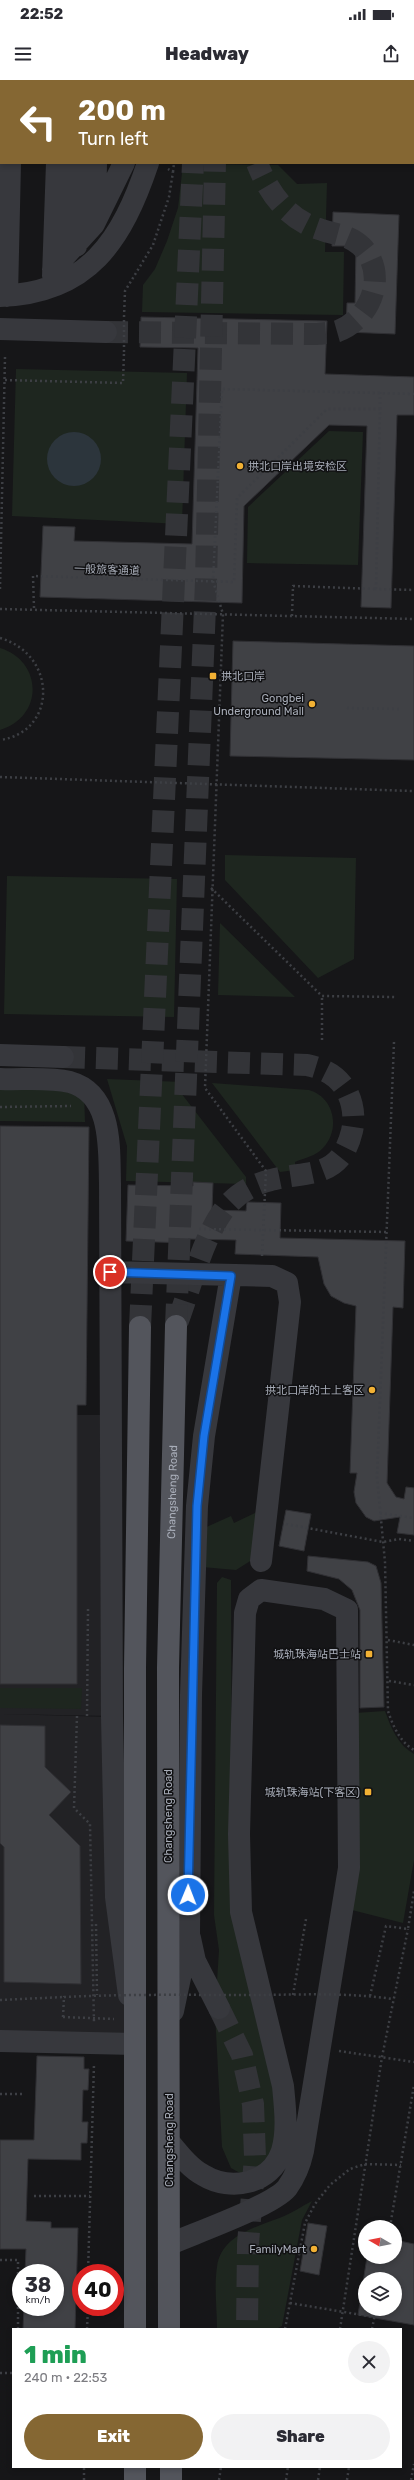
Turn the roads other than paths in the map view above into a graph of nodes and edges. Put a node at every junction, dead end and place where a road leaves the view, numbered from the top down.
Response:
1 (10, 164) edge
2 (57, 164) edge
3 (78, 164) edge
4 (96, 164) edge
5 (120, 164) edge
6 (156, 164) edge
7 (94, 224) junction
8 (76, 246) junction
9 (53, 278) junction
10 (4, 296) edge
11 (0, 329) edge
12 (106, 332) tunnel mouth
13 (0, 1055) edge
14 (63, 1057) tunnel mouth
15 (0, 1079) edge
16 (110, 1272) junction
17 (231, 1276) junction
18 (176, 1326) dead end
19 (140, 1327) tunnel mouth
20 (261, 1561) dead end
21 (189, 1935) junction
22 (219, 2008) tunnel mouth
23 (134, 2033) junction
24 (168, 2034) junction
25 (0, 2041) edge
26 (170, 2143) junction
27 (170, 2244) junction
28 (135, 2328) edge
29 (170, 2328) edge
30 (135, 2468) edge
31 (171, 2468) edge
32 (181, 2468) edge
33 (135, 2480) edge
34 (171, 2480) edge
35 (176, 2480) edge

1 - 10 street
2 - 9 street
3 - 8 street
4 - 7 street
5 - 7 street
6 - 9 street
7 - 8 street
8 - 9 street
9 - 10 street
11 - 12 street
13 - 14 street
15 - 16 street
16 - 17 street
16 - 23 street
17 - 20 street
17 - 21 street
18 - 24 main road, Changsheng Road
19 - 23 main road
21 - 22 street
21 - 24 street
23 - 25 street
23 - 28 main road
24 - 26 main road, Changsheng Road
26 - 27 main road, Changsheng Road
26 - 27 street
27 - 29 main road, Changsheng Road
30 - 33 main road
31 - 34 main road
32 - 35 street

